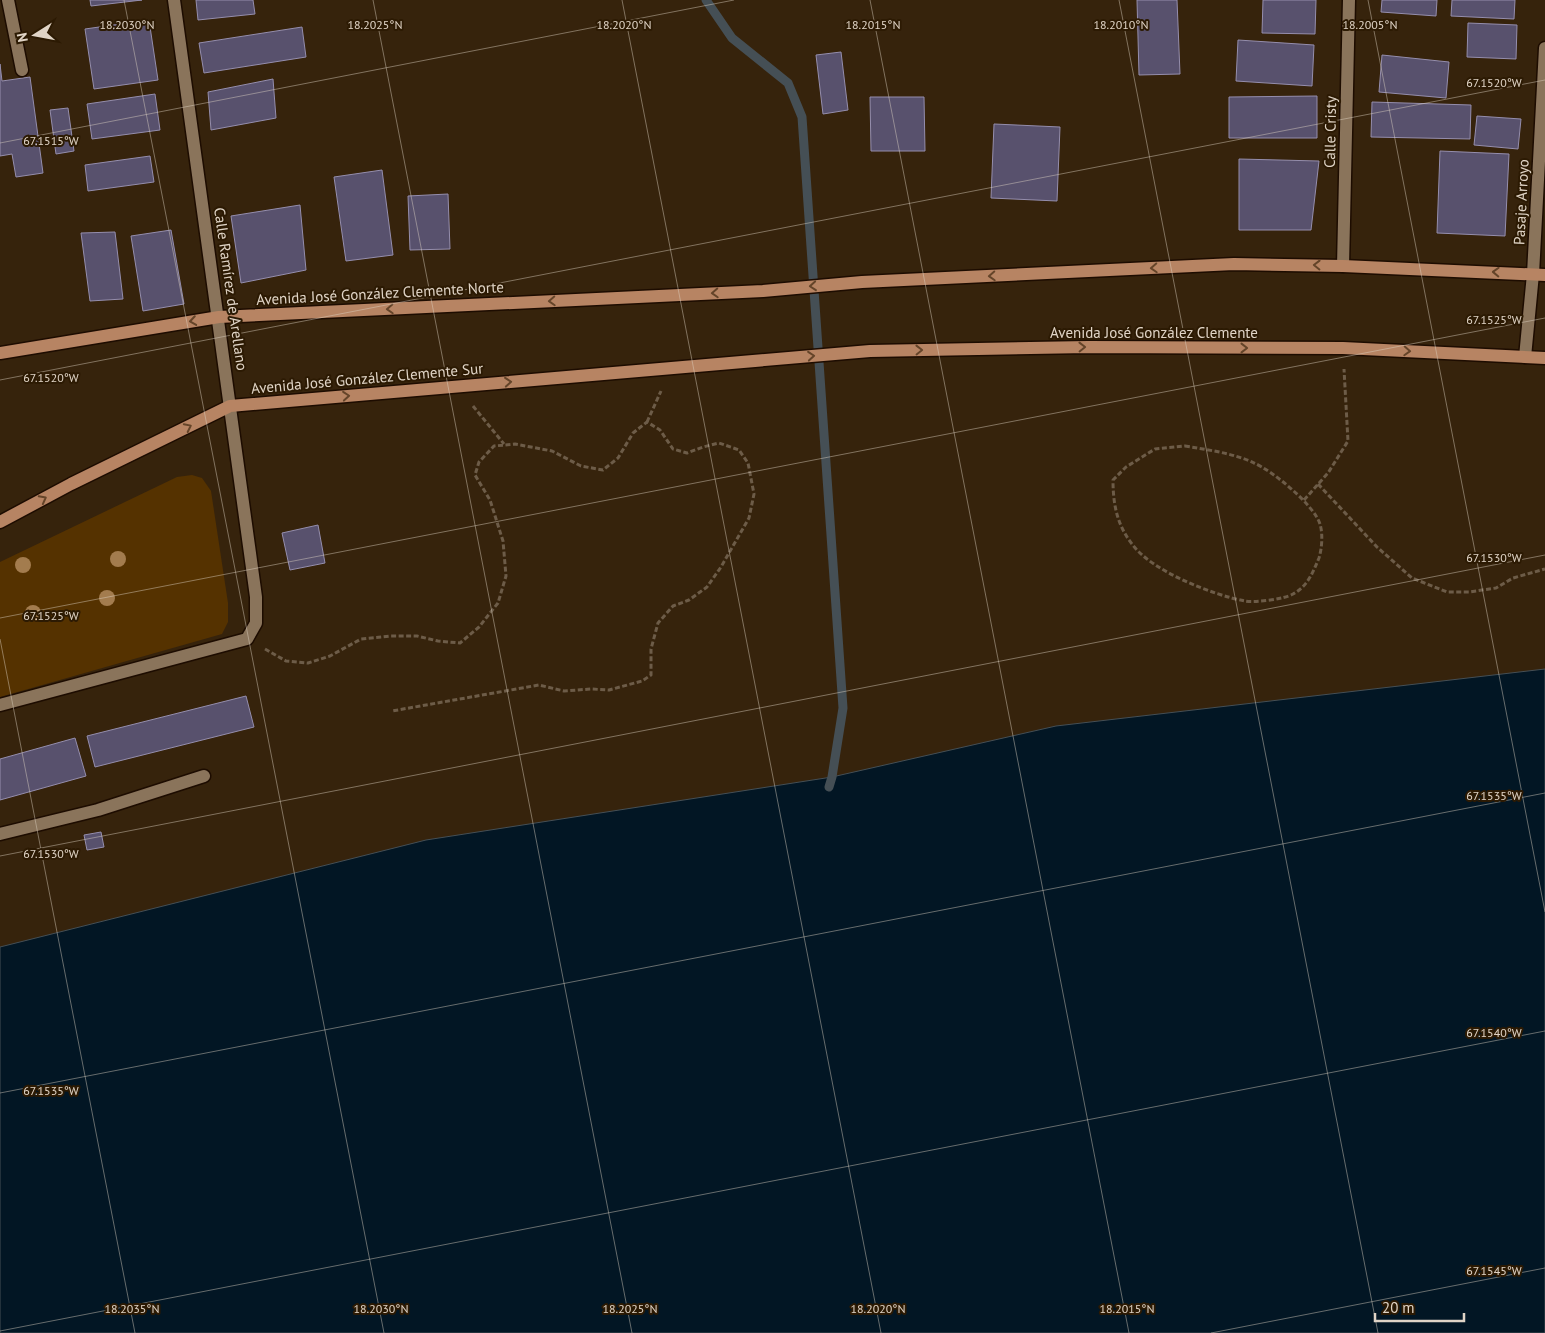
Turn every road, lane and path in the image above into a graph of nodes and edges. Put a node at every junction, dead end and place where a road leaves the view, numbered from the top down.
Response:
1 (8, 0) edge
2 (174, 0) edge
3 (1350, 0) edge
4 (1545, 48) edge
5 (22, 70) dead end
6 (1343, 266) junction
7 (1539, 274) edge
8 (219, 317) junction
9 (1343, 348) junction
10 (0, 353) edge
11 (1525, 357) junction
12 (1545, 358) edge
13 (763, 360) joint
14 (672, 368) junction
15 (457, 386) junction
16 (230, 406) junction
17 (647, 422) junction
18 (504, 445) junction
19 (1318, 484) junction
20 (1304, 500) junction
21 (0, 522) edge
22 (1545, 569) edge
23 (247, 639) junction
24 (0, 705) edge
25 (392, 711) dead end
26 (204, 776) dead end
27 (0, 834) edge

1 - 5 street
2 - 8 street, Calle Ramírez de Arellano
3 - 6 street, Calle Cristy
4 - 7 street, Pasaje Arroyo
7 -> 6 main road
6 -> 8 main road, Avenida José González Clemente Norte
7 - 11 street, Pasaje Arroyo
8 -> 10 main road, Avenida José González Clemente Norte
8 - 16 street, Calle Ramírez de Arellano
9 -> 11 main road, Avenida José González Clemente
13 -> 9 main road, Avenida José González Clemente
9 - 19 path
11 - 12 main road, Avenida José González Clemente
13 - 14 main road, Avenida José González Clemente Sur
15 -> 14 main road, Avenida José González Clemente Sur
14 - 17 path
16 -> 15 main road, Avenida José González Clemente Sur
15 - 18 path
21 -> 16 main road, Avenida José González Clemente Sur
16 - 23 street, Calle Ramírez de Arellano
17 - 18 path
17 - 25 path
18 - 23 path
19 - 20 path
19 - 22 path
20 - 20 path
23 - 24 street
26 - 27 street

